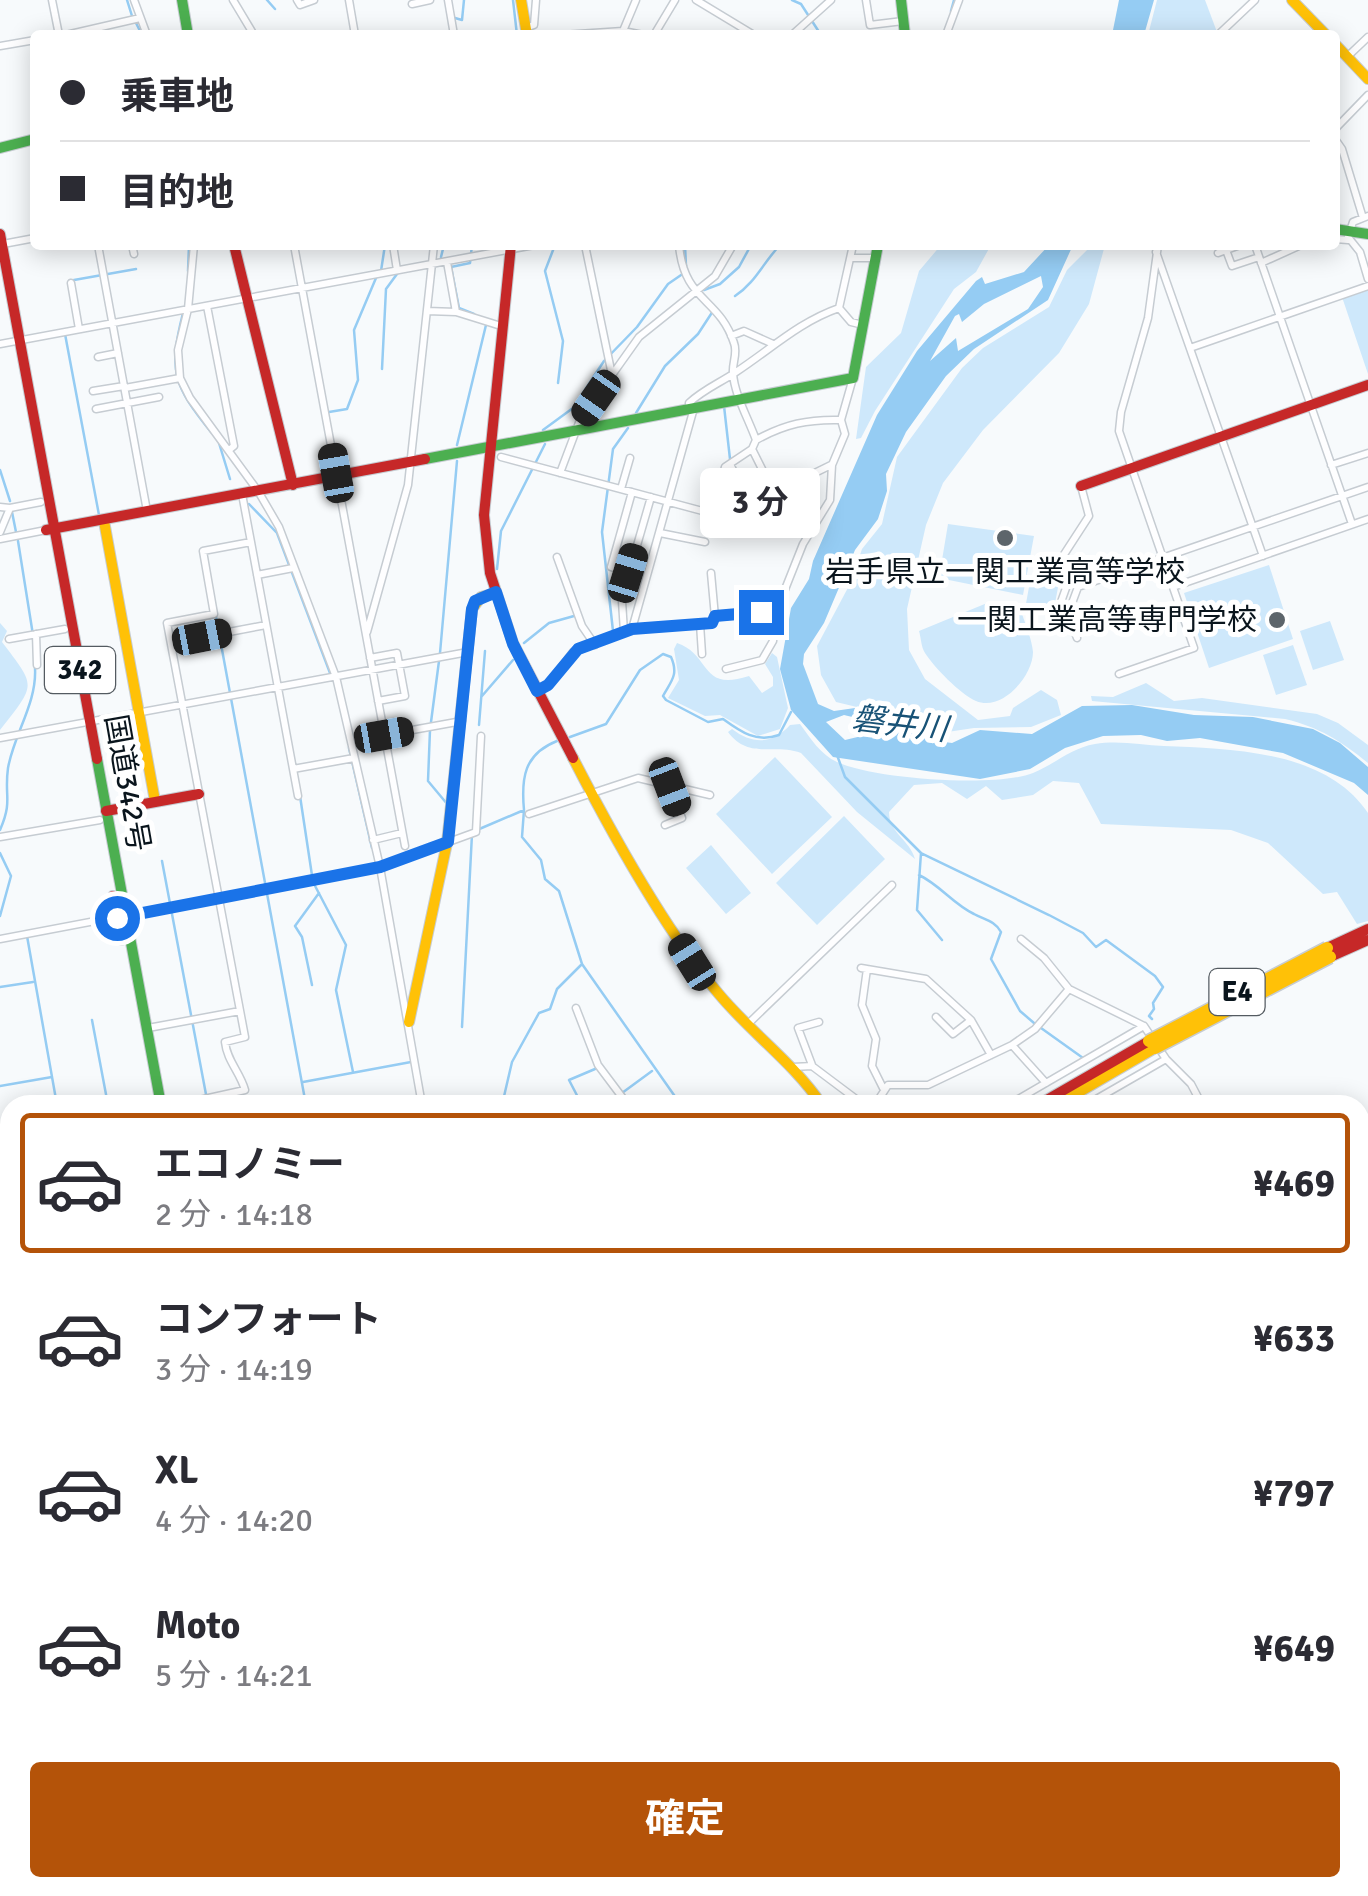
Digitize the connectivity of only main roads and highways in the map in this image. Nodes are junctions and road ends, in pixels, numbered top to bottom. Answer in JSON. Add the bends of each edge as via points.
{"nodes":[{"id":1,"x":182,"y":0,"type":"edge"},
{"id":2,"x":520,"y":0,"type":"edge"},
{"id":3,"x":901,"y":0,"type":"edge"},
{"id":4,"x":1292,"y":0,"type":"edge"},
{"id":5,"x":905,"y":28,"type":"edge"},
{"id":6,"x":187,"y":30,"type":"edge"},
{"id":7,"x":530,"y":30,"type":"edge"},
{"id":8,"x":1321,"y":30,"type":"edge"},
{"id":9,"x":1340,"y":49,"type":"edge"},
{"id":10,"x":1368,"y":79,"type":"edge"},
{"id":11,"x":30,"y":144,"type":"edge"},
{"id":12,"x":0,"y":151,"type":"edge"},
{"id":13,"x":1344,"y":234,"type":"edge"},
{"id":14,"x":1368,"y":236,"type":"edge"},
{"id":15,"x":1,"y":239,"type":"edge"},
{"id":16,"x":235,"y":250,"type":"edge"},
{"id":17,"x":510,"y":250,"type":"edge"},
{"id":18,"x":876,"y":252,"type":"edge"},
{"id":19,"x":0,"y":276,"type":"edge"},
{"id":20,"x":10,"y":342,"type":"edge"},
{"id":21,"x":1368,"y":386,"type":"edge"},
{"id":22,"x":489,"y":448,"type":"junction"},
{"id":23,"x":293,"y":485,"type":"junction"},
{"id":24,"x":1081,"y":486,"type":"road end"},
{"id":25,"x":104,"y":521,"type":"junction"},
{"id":26,"x":50,"y":530,"type":"junction"},
{"id":27,"x":496,"y":592,"type":"junction"},
{"id":28,"x":86,"y":723,"type":"junction"},
{"id":29,"x":199,"y":794,"type":"road end"},
{"id":30,"x":155,"y":801,"type":"junction"},
{"id":31,"x":103,"y":815,"type":"junction"},
{"id":32,"x":121,"y":916,"type":"junction"},
{"id":33,"x":1368,"y":930,"type":"edge"},
{"id":34,"x":1368,"y":940,"type":"edge"},
{"id":35,"x":409,"y":1022,"type":"road end"},
{"id":36,"x":1150,"y":1035,"type":"junction"},
{"id":37,"x":150,"y":1095,"type":"edge"},
{"id":38,"x":159,"y":1095,"type":"edge"},
{"id":39,"x":814,"y":1095,"type":"edge"},
{"id":40,"x":1054,"y":1095,"type":"edge"},
{"id":41,"x":1070,"y":1095,"type":"edge"}],
"edges":[{"from":1,"to":6,"type":"main road"},
{"from":2,"to":7,"type":"main road"},
{"from":3,"to":5,"type":"main road"},
{"from":4,"to":8,"type":"main road"},
{"from":9,"to":10,"type":"main road"},
{"from":11,"to":12,"type":"main road"},
{"from":13,"to":14,"type":"main road"},
{"from":15,"to":20,"type":"main road","name":"国道342号","number":"342"},
{"from":16,"to":23,"type":"main road"},
{"from":17,"to":22,"type":"main road"},
{"from":18,"to":22,"type":"main road","via":[[853,378]]},
{"from":19,"to":20,"type":"main road","name":"国道342号","number":"342"},
{"from":20,"to":26,"type":"main road","name":"国道342号","number":"342"},
{"from":20,"to":26,"type":"main road","name":"国道342号","number":"342"},
{"from":21,"to":24,"type":"main road"},
{"from":22,"to":23,"type":"main road"},
{"from":22,"to":27,"type":"main road","via":[[484,515]]},
{"from":23,"to":25,"type":"main road"},
{"from":25,"to":26,"type":"main road"},
{"from":25,"to":30,"type":"main road"},
{"from":26,"to":28,"type":"main road","name":"国道342号","number":"342"},
{"from":26,"to":28,"type":"main road","name":"国道342号","number":"342"},
{"from":27,"to":35,"type":"main road","via":[[475,601],[448,842]]},
{"from":27,"to":39,"type":"main road","via":[[537,691],[692,962]]},
{"from":28,"to":31,"type":"main road","name":"国道342号","number":"342"},
{"from":29,"to":30,"type":"main road"},
{"from":30,"to":31,"type":"main road"},
{"from":31,"to":32,"type":"main road","name":"国道342号","number":"342"},
{"from":32,"to":37,"type":"main road","name":"国道342号","number":"342"},
{"from":32,"to":38,"type":"main road","name":"国道342号","number":"342"},
{"from":33,"to":36,"type":"main road","number":"E4","bridge":true},
{"from":34,"to":36,"type":"main road","number":"E4","bridge":true},
{"from":36,"to":40,"type":"main road","number":"E4"},
{"from":36,"to":41,"type":"main road","number":"E4"}]}
